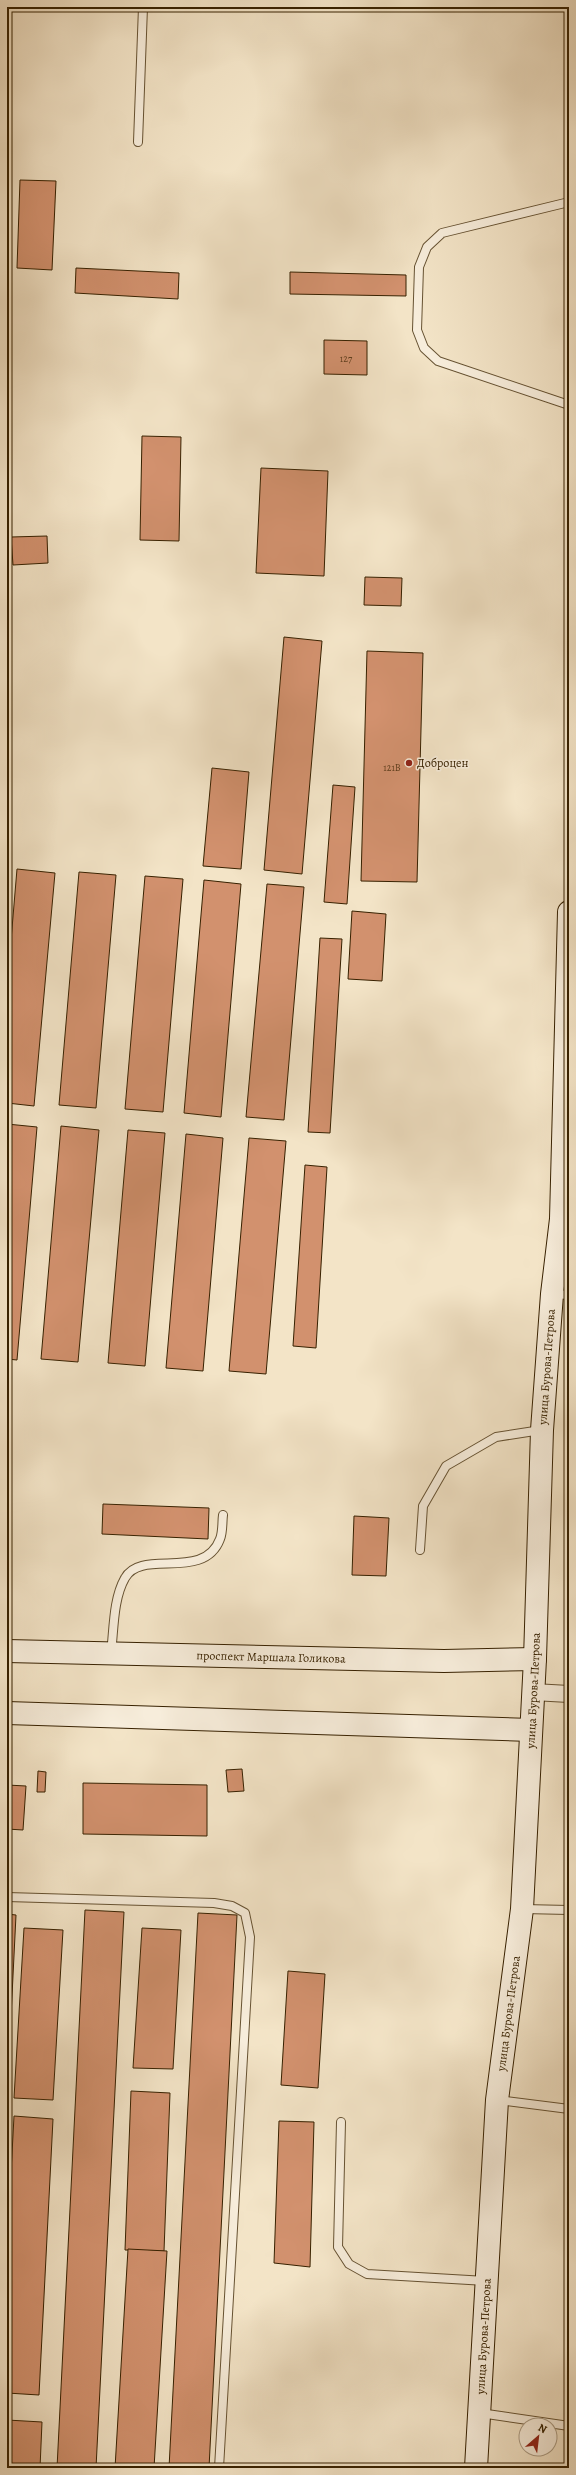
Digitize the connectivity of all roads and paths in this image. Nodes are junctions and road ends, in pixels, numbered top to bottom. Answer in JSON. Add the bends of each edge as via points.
{"nodes":[{"id":1,"x":143,"y":7,"type":"edge"},
{"id":2,"x":138,"y":142,"type":"dead end"},
{"id":3,"x":569,"y":202,"type":"edge"},
{"id":4,"x":569,"y":405,"type":"edge"},
{"id":5,"x":569,"y":912,"type":"edge"},
{"id":6,"x":561,"y":1295,"type":"edge"},
{"id":7,"x":542,"y":1430,"type":"junction"},
{"id":8,"x":223,"y":1515,"type":"dead end"},
{"id":9,"x":420,"y":1550,"type":"dead end"},
{"id":10,"x":7,"y":1651,"type":"edge"},
{"id":11,"x":111,"y":1653,"type":"junction"},
{"id":12,"x":535,"y":1659,"type":"junction"},
{"id":13,"x":533,"y":1692,"type":"junction"},
{"id":14,"x":569,"y":1694,"type":"edge"},
{"id":15,"x":7,"y":1712,"type":"edge"},
{"id":16,"x":531,"y":1730,"type":"junction"},
{"id":17,"x":7,"y":1897,"type":"edge"},
{"id":18,"x":522,"y":1909,"type":"junction"},
{"id":19,"x":569,"y":1910,"type":"edge"},
{"id":20,"x":497,"y":2100,"type":"junction"},
{"id":21,"x":569,"y":2109,"type":"edge"},
{"id":22,"x":341,"y":2122,"type":"dead end"},
{"id":23,"x":486,"y":2281,"type":"junction"},
{"id":24,"x":479,"y":2413,"type":"junction"},
{"id":25,"x":568,"y":2425,"type":"edge"},
{"id":26,"x":220,"y":2468,"type":"edge"},
{"id":27,"x":476,"y":2468,"type":"edge"}],
"edges":[{"from":1,"to":2,"type":"lane"},
{"from":3,"to":4,"type":"lane","via":[[442,233],[427,247],[419,267],[417,330],[424,348],[438,361]]},
{"from":5,"to":6,"type":"main road","name":"улица Бурова-Петрова"},
{"from":6,"to":7,"type":"main road","name":"улица Бурова-Петрова"},
{"from":7,"to":9,"type":"lane","via":[[496,1437],[446,1466],[423,1506]]},
{"from":7,"to":12,"type":"main road","name":"улица Бурова-Петрова"},
{"from":8,"to":11,"type":"lane","via":[[220,1539],[207,1556],[188,1563],[138,1566],[125,1577],[117,1604]]},
{"from":10,"to":11,"type":"main road","name":"проспект Маршала Голикова"},
{"from":11,"to":12,"type":"main road","name":"проспект Маршала Голикова","via":[[444,1661]]},
{"from":12,"to":13,"type":"main road","name":"улица Бурова-Петрова"},
{"from":13,"to":14,"type":"street"},
{"from":13,"to":16,"type":"main road","name":"улица Бурова-Петрова"},
{"from":15,"to":16,"type":"main road"},
{"from":16,"to":18,"type":"main road","name":"улица Бурова-Петрова"},
{"from":17,"to":26,"type":"lane","via":[[214,1903],[232,1906],[245,1913],[250,1937]]},
{"from":18,"to":19,"type":"lane"},
{"from":18,"to":20,"type":"main road","name":"улица Бурова-Петрова"},
{"from":20,"to":21,"type":"lane"},
{"from":20,"to":23,"type":"main road","name":"улица Бурова-Петрова"},
{"from":22,"to":23,"type":"lane","via":[[338,2247],[349,2264],[367,2274]]},
{"from":23,"to":24,"type":"main road","name":"улица Бурова-Петрова"},
{"from":24,"to":25,"type":"lane"},
{"from":24,"to":27,"type":"main road","name":"улица Бурова-Петрова"}]}
